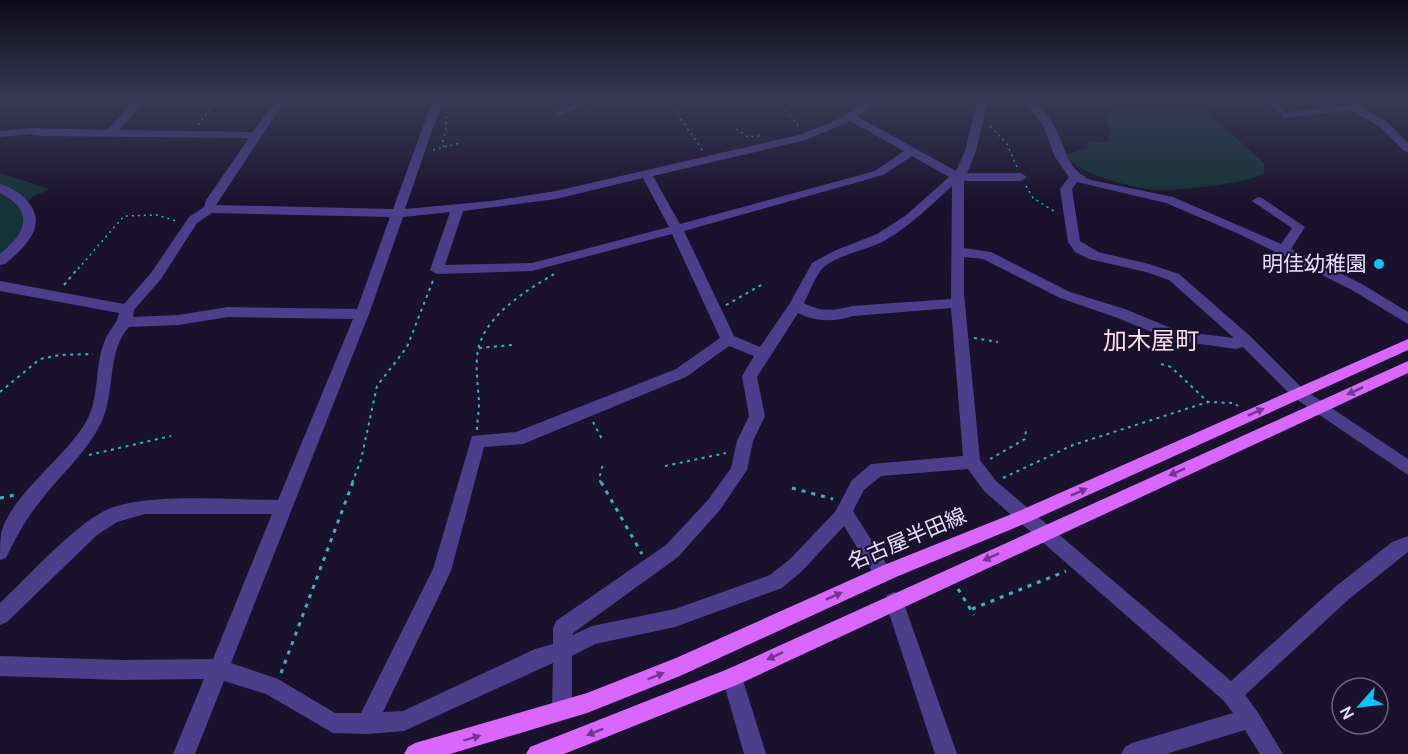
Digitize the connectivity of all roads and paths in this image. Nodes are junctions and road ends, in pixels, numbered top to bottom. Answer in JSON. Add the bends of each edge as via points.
{"nodes":[{"id":1,"x":137,"y":134,"type":"edge"},
{"id":2,"x":426,"y":134,"type":"edge"},
{"id":3,"x":445,"y":134,"type":"edge"},
{"id":4,"x":690,"y":134,"type":"edge"},
{"id":5,"x":744,"y":134,"type":"edge"},
{"id":6,"x":883,"y":134,"type":"edge"},
{"id":7,"x":975,"y":134,"type":"edge"},
{"id":8,"x":1052,"y":134,"type":"edge"},
{"id":9,"x":1393,"y":134,"type":"edge"},
{"id":10,"x":256,"y":135,"type":"joint"},
{"id":11,"x":813,"y":135,"type":"edge"},
{"id":12,"x":460,"y":143,"type":"dead end"},
{"id":13,"x":771,"y":146,"type":"junction"},
{"id":14,"x":444,"y":147,"type":"junction"},
{"id":15,"x":1408,"y":149,"type":"edge"},
{"id":16,"x":913,"y":150,"type":"junction"},
{"id":17,"x":420,"y":152,"type":"junction"},
{"id":18,"x":711,"y":159,"type":"junction"},
{"id":19,"x":646,"y":174,"type":"junction"},
{"id":20,"x":958,"y":177,"type":"junction"},
{"id":21,"x":1021,"y":177,"type":"dead end"},
{"id":22,"x":1075,"y":177,"type":"junction"},
{"id":23,"x":0,"y":188,"type":"edge"},
{"id":24,"x":1258,"y":201,"type":"dead end"},
{"id":25,"x":458,"y":208,"type":"junction"},
{"id":26,"x":208,"y":209,"type":"junction"},
{"id":27,"x":399,"y":213,"type":"junction"},
{"id":28,"x":176,"y":221,"type":"dead end"},
{"id":29,"x":676,"y":228,"type":"junction"},
{"id":30,"x":1283,"y":251,"type":"junction"},
{"id":31,"x":957,"y":252,"type":"junction"},
{"id":32,"x":0,"y":261,"type":"edge"},
{"id":33,"x":436,"y":270,"type":"junction"},
{"id":34,"x":560,"y":271,"type":"dead end"},
{"id":35,"x":763,"y":284,"type":"dead end"},
{"id":36,"x":0,"y":286,"type":"edge"},
{"id":37,"x":54,"y":296,"type":"junction"},
{"id":38,"x":958,"y":303,"type":"junction"},
{"id":39,"x":796,"y":305,"type":"junction"},
{"id":40,"x":715,"y":310,"type":"junction"},
{"id":41,"x":362,"y":314,"type":"junction"},
{"id":42,"x":126,"y":315,"type":"junction"},
{"id":43,"x":1408,"y":319,"type":"edge"},
{"id":44,"x":960,"y":337,"type":"junction"},
{"id":45,"x":728,"y":340,"type":"junction"},
{"id":46,"x":1245,"y":340,"type":"junction"},
{"id":47,"x":998,"y":342,"type":"dead end"},
{"id":48,"x":512,"y":345,"type":"dead end"},
{"id":49,"x":1408,"y":345,"type":"edge"},
{"id":50,"x":478,"y":348,"type":"junction"},
{"id":51,"x":109,"y":352,"type":"junction"},
{"id":52,"x":763,"y":354,"type":"junction"},
{"id":53,"x":1161,"y":364,"type":"dead end"},
{"id":54,"x":1408,"y":367,"type":"edge"},
{"id":55,"x":0,"y":392,"type":"edge"},
{"id":56,"x":1298,"y":393,"type":"junction"},
{"id":57,"x":1208,"y":402,"type":"junction"},
{"id":58,"x":1318,"y":408,"type":"junction"},
{"id":59,"x":586,"y":411,"type":"junction"},
{"id":60,"x":1249,"y":416,"type":"junction"},
{"id":61,"x":1026,"y":429,"type":"dead end"},
{"id":62,"x":171,"y":436,"type":"dead end"},
{"id":63,"x":478,"y":441,"type":"junction"},
{"id":64,"x":603,"y":441,"type":"dead end"},
{"id":65,"x":744,"y":453,"type":"junction"},
{"id":66,"x":69,"y":458,"type":"junction"},
{"id":67,"x":971,"y":459,"type":"junction"},
{"id":68,"x":603,"y":464,"type":"dead end"},
{"id":69,"x":665,"y":466,"type":"dead end"},
{"id":70,"x":1408,"y":468,"type":"edge"},
{"id":71,"x":990,"y":486,"type":"junction"},
{"id":72,"x":792,"y":488,"type":"dead end"},
{"id":73,"x":282,"y":507,"type":"junction"},
{"id":74,"x":846,"y":507,"type":"junction"},
{"id":75,"x":1025,"y":516,"type":"junction"},
{"id":76,"x":1044,"y":533,"type":"junction"},
{"id":77,"x":1408,"y":544,"type":"edge"},
{"id":78,"x":0,"y":552,"type":"edge"},
{"id":79,"x":1079,"y":564,"type":"junction"},
{"id":80,"x":649,"y":567,"type":"junction"},
{"id":81,"x":883,"y":574,"type":"junction"},
{"id":82,"x":949,"y":576,"type":"junction"},
{"id":83,"x":894,"y":601,"type":"junction"},
{"id":84,"x":972,"y":609,"type":"junction"},
{"id":85,"x":974,"y":615,"type":"dead end"},
{"id":86,"x":0,"y":616,"type":"edge"},
{"id":87,"x":563,"y":651,"type":"junction"},
{"id":88,"x":0,"y":666,"type":"edge"},
{"id":89,"x":218,"y":669,"type":"junction"},
{"id":90,"x":732,"y":677,"type":"junction"},
{"id":91,"x":271,"y":686,"type":"junction"},
{"id":92,"x":1231,"y":694,"type":"junction"},
{"id":93,"x":562,"y":710,"type":"junction"},
{"id":94,"x":1250,"y":718,"type":"junction"},
{"id":95,"x":367,"y":724,"type":"junction"},
{"id":96,"x":567,"y":749,"type":"edge"},
{"id":97,"x":184,"y":754,"type":"edge"},
{"id":98,"x":415,"y":754,"type":"edge"},
{"id":99,"x":537,"y":754,"type":"edge"},
{"id":100,"x":755,"y":754,"type":"edge"},
{"id":101,"x":946,"y":754,"type":"edge"},
{"id":102,"x":1132,"y":754,"type":"edge"},
{"id":103,"x":1272,"y":754,"type":"edge"}],
"edges":[{"from":1,"to":10,"type":"street"},
{"from":2,"to":17,"type":"street"},
{"from":3,"to":14,"type":"path"},
{"from":4,"to":18,"type":"path"},
{"from":5,"to":13,"type":"path","via":[[759,135]]},
{"from":6,"to":16,"type":"street"},
{"from":7,"to":20,"type":"street"},
{"from":8,"to":22,"type":"street"},
{"from":9,"to":15,"type":"street"},
{"from":10,"to":26,"type":"street"},
{"from":11,"to":13,"type":"street"},
{"from":12,"to":14,"type":"path"},
{"from":13,"to":18,"type":"street"},
{"from":14,"to":17,"type":"path"},
{"from":16,"to":20,"type":"street"},
{"from":16,"to":29,"type":"street","via":[[879,173]]},
{"from":17,"to":27,"type":"street"},
{"from":18,"to":19,"type":"street"},
{"from":19,"to":25,"type":"street","via":[[524,202]]},
{"from":19,"to":29,"type":"street"},
{"from":20,"to":21,"type":"street"},
{"from":20,"to":31,"type":"street"},
{"from":20,"to":39,"type":"street","via":[[909,219],[881,237],[817,266]]},
{"from":22,"to":30,"type":"street","via":[[1169,200]]},
{"from":22,"to":46,"type":"street","via":[[1066,189],[1074,242],[1080,249],[1166,273]]},
{"from":23,"to":32,"type":"street","via":[[25,202],[29,228],[24,239]]},
{"from":24,"to":30,"type":"street","via":[[1299,227]]},
{"from":25,"to":27,"type":"street"},
{"from":25,"to":33,"type":"street"},
{"from":26,"to":27,"type":"street"},
{"from":26,"to":42,"type":"street","via":[[193,220]]},
{"from":27,"to":41,"type":"street"},
{"from":28,"to":37,"type":"path","via":[[157,215],[124,216]]},
{"from":29,"to":33,"type":"street","via":[[532,267]]},
{"from":29,"to":40,"type":"street"},
{"from":30,"to":43,"type":"street","via":[[1357,287]]},
{"from":31,"to":38,"type":"street"},
{"from":31,"to":46,"type":"street","via":[[986,255],[1065,295],[1176,336],[1229,344]]},
{"from":33,"to":91,"type":"path","via":[[407,347],[377,386],[361,460],[288,659]]},
{"from":34,"to":50,"type":"path","via":[[518,299],[493,322]]},
{"from":35,"to":40,"type":"path"},
{"from":36,"to":37,"type":"street"},
{"from":37,"to":42,"type":"street"},
{"from":38,"to":39,"type":"street","via":[[874,309],[838,316],[812,314]]},
{"from":38,"to":44,"type":"street"},
{"from":39,"to":52,"type":"street"},
{"from":40,"to":45,"type":"street"},
{"from":41,"to":42,"type":"street","via":[[228,312],[178,320]]},
{"from":41,"to":73,"type":"street"},
{"from":42,"to":51,"type":"street"},
{"from":44,"to":47,"type":"path"},
{"from":44,"to":67,"type":"street"},
{"from":45,"to":52,"type":"street"},
{"from":45,"to":59,"type":"street","via":[[681,373]]},
{"from":46,"to":56,"type":"street"},
{"from":48,"to":50,"type":"path"},
{"from":49,"to":56,"type":"main road","name":"名古屋半田線"},
{"from":50,"to":63,"type":"path"},
{"from":51,"to":55,"type":"path","via":[[40,359]]},
{"from":51,"to":66,"type":"street","via":[[97,414]]},
{"from":52,"to":65,"type":"street","via":[[749,376],[757,416],[745,441]]},
{"from":53,"to":57,"type":"path","via":[[1171,367]]},
{"from":54,"to":58,"type":"main road","one_way":true},
{"from":56,"to":58,"type":"street"},
{"from":60,"to":56,"type":"main road","name":"名古屋半田線","one_way":true},
{"from":57,"to":60,"type":"path","via":[[1234,403]]},
{"from":57,"to":71,"type":"path","via":[[1073,445]]},
{"from":58,"to":70,"type":"street"},
{"from":58,"to":76,"type":"main road","one_way":true},
{"from":59,"to":63,"type":"street","via":[[517,438]]},
{"from":59,"to":64,"type":"path"},
{"from":75,"to":60,"type":"main road","name":"名古屋半田線","one_way":true},
{"from":61,"to":67,"type":"path","via":[[1025,439],[991,459]]},
{"from":62,"to":66,"type":"path"},
{"from":63,"to":95,"type":"street","via":[[442,571]]},
{"from":65,"to":69,"type":"path"},
{"from":65,"to":80,"type":"street","via":[[739,470],[714,505],[672,551]]},
{"from":66,"to":78,"type":"street","via":[[17,518]]},
{"from":67,"to":71,"type":"street"},
{"from":67,"to":74,"type":"street","via":[[877,469],[858,485]]},
{"from":68,"to":80,"type":"path","via":[[599,479]]},
{"from":71,"to":75,"type":"street"},
{"from":72,"to":74,"type":"path"},
{"from":73,"to":86,"type":"street","via":[[145,507],[112,516],[91,529]]},
{"from":73,"to":89,"type":"street"},
{"from":74,"to":81,"type":"street"},
{"from":74,"to":87,"type":"street","via":[[796,565],[776,582],[675,618],[592,634]]},
{"from":75,"to":76,"type":"street"},
{"from":75,"to":81,"type":"main road","name":"名古屋半田線"},
{"from":76,"to":79,"type":"street"},
{"from":76,"to":82,"type":"main road","one_way":true},
{"from":77,"to":92,"type":"street","via":[[1342,592]]},
{"from":79,"to":84,"type":"path"},
{"from":79,"to":92,"type":"street"},
{"from":80,"to":87,"type":"street","via":[[563,628]]},
{"from":93,"to":81,"type":"main road","name":"名古屋半田線","one_way":true,"via":[[680,666]]},
{"from":82,"to":83,"type":"main road"},
{"from":82,"to":84,"type":"path"},
{"from":83,"to":90,"type":"main road","one_way":true},
{"from":83,"to":101,"type":"street"},
{"from":84,"to":85,"type":"path"},
{"from":87,"to":93,"type":"street"},
{"from":87,"to":95,"type":"street","via":[[542,656],[404,721]]},
{"from":88,"to":89,"type":"street"},
{"from":89,"to":91,"type":"street"},
{"from":89,"to":97,"type":"street"},
{"from":90,"to":96,"type":"main road","one_way":true},
{"from":90,"to":100,"type":"street"},
{"from":91,"to":95,"type":"street","via":[[333,723]]},
{"from":92,"to":94,"type":"street"},
{"from":98,"to":93,"type":"main road","name":"名古屋半田線","one_way":true},
{"from":94,"to":102,"type":"street"},
{"from":94,"to":103,"type":"street"},
{"from":96,"to":99,"type":"main road"}]}
